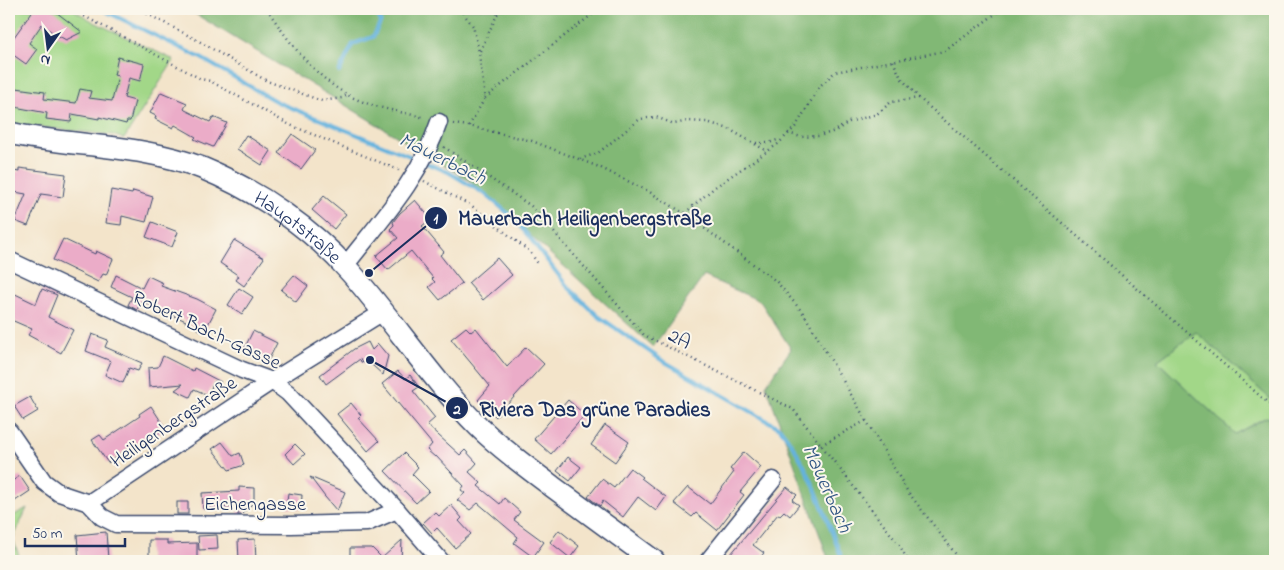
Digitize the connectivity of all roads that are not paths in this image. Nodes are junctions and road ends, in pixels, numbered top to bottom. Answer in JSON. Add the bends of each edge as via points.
{"nodes":[{"id":1,"x":439,"y":122,"type":"road end"},
{"id":2,"x":9,"y":133,"type":"edge"},
{"id":3,"x":9,"y":260,"type":"edge"},
{"id":4,"x":345,"y":266,"type":"junction"},
{"id":5,"x":383,"y":312,"type":"junction"},
{"id":6,"x":272,"y":381,"type":"junction"},
{"id":7,"x":9,"y":431,"type":"edge"},
{"id":8,"x":773,"y":480,"type":"dead end"},
{"id":9,"x":89,"y":503,"type":"junction"},
{"id":10,"x":396,"y":510,"type":"junction"},
{"id":11,"x":441,"y":561,"type":"edge"},
{"id":12,"x":654,"y":561,"type":"edge"},
{"id":13,"x":708,"y":561,"type":"edge"}],
"edges":[{"from":1,"to":4,"type":"street","via":[[414,176]]},
{"from":2,"to":4,"type":"main road","name":"Hauptstraße","via":[[155,155],[202,168],[242,187],[277,209]]},
{"from":3,"to":6,"type":"street","name":"Robert Bach-Gasse","via":[[242,370]]},
{"from":4,"to":5,"type":"main road","name":"Hauptstraße"},
{"from":5,"to":6,"type":"street","name":"Heiligenbergstraße"},
{"from":5,"to":12,"type":"main road","name":"Hauptstraße","via":[[480,428],[536,474]]},
{"from":6,"to":9,"type":"street","name":"Heiligenbergstraße"},
{"from":6,"to":10,"type":"street","name":"Robert Bach-Gasse","via":[[288,393]]},
{"from":7,"to":9,"type":"street","via":[[44,482],[59,493]]},
{"from":8,"to":13,"type":"street"},
{"from":9,"to":10,"type":"street","name":"Eichengasse","via":[[102,517],[116,524],[366,523]]},
{"from":10,"to":11,"type":"street","name":"Robert Bach-Gasse"}]}
